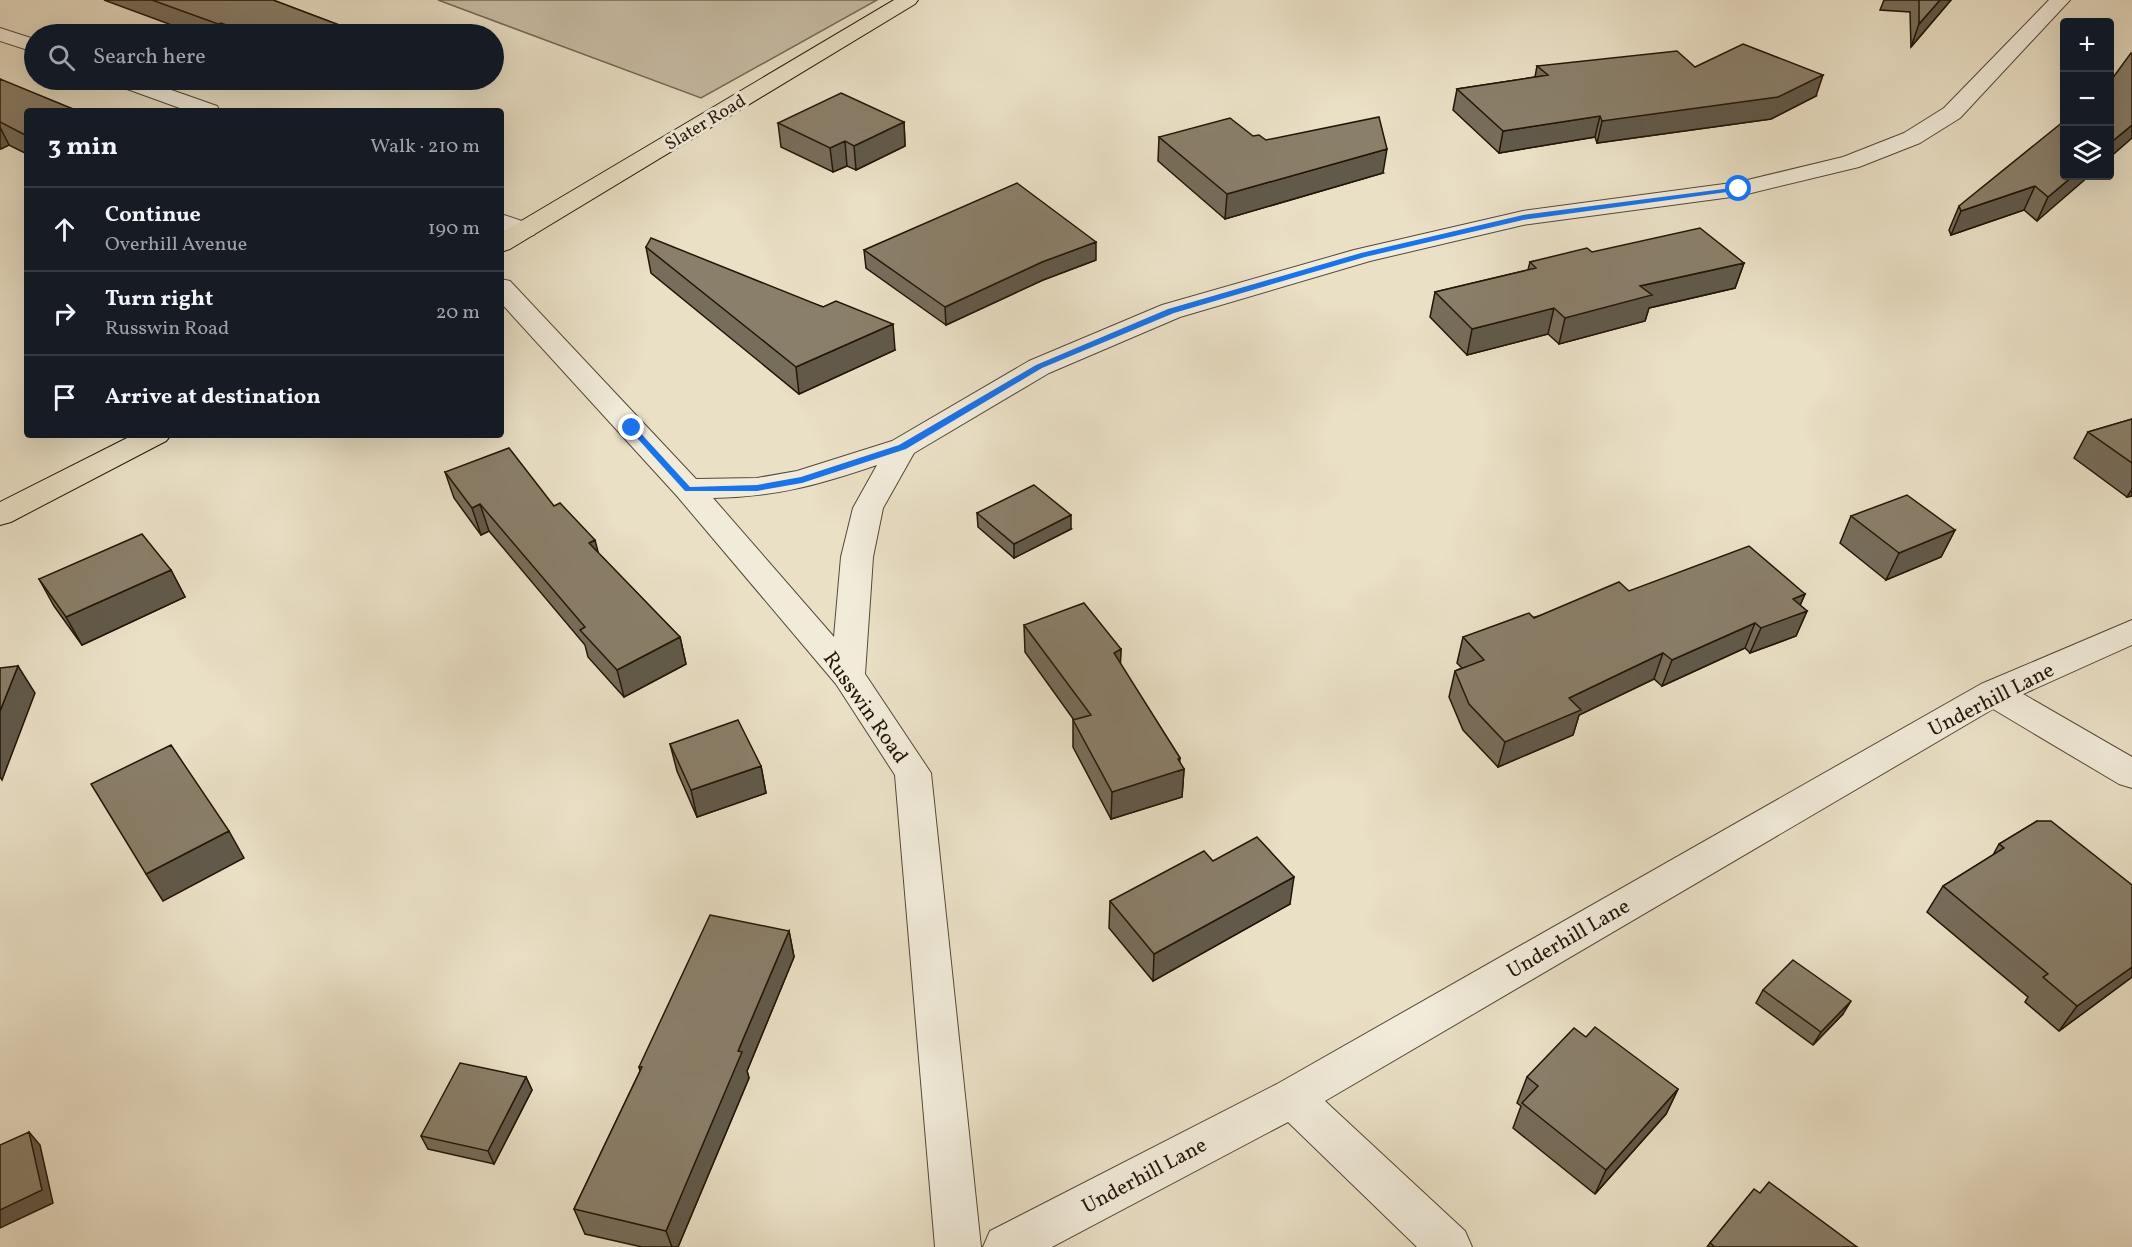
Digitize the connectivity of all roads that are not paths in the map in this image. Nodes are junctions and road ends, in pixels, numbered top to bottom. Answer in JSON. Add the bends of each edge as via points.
{"nodes":[{"id":1,"x":909,"y":0,"type":"edge"},
{"id":2,"x":2060,"y":0,"type":"edge"},
{"id":3,"x":0,"y":34,"type":"edge"},
{"id":4,"x":24,"y":42,"type":"edge"},
{"id":5,"x":151,"y":90,"type":"edge"},
{"id":6,"x":201,"y":108,"type":"edge"},
{"id":7,"x":504,"y":222,"type":"edge"},
{"id":8,"x":525,"y":230,"type":"junction"},
{"id":9,"x":504,"y":242,"type":"edge"},
{"id":10,"x":504,"y":290,"type":"edge"},
{"id":11,"x":150,"y":438,"type":"edge"},
{"id":12,"x":903,"y":447,"type":"junction"},
{"id":13,"x":688,"y":489,"type":"junction"},
{"id":14,"x":0,"y":515,"type":"edge"},
{"id":15,"x":2132,"y":632,"type":"edge"},
{"id":16,"x":848,"y":675,"type":"junction"},
{"id":17,"x":1993,"y":693,"type":"junction"},
{"id":18,"x":2132,"y":774,"type":"edge"},
{"id":19,"x":1292,"y":1098,"type":"junction"},
{"id":20,"x":958,"y":1247,"type":"edge"},
{"id":21,"x":1006,"y":1247,"type":"edge"},
{"id":22,"x":1449,"y":1247,"type":"edge"}],
"edges":[{"from":1,"to":8,"type":"main road","name":"Slater Road"},
{"from":2,"to":12,"type":"street","via":[[1952,113],[1912,138],[1851,162],[1739,189],[1523,218],[1363,255],[1171,311],[1039,367]]},
{"from":3,"to":4,"type":"street"},
{"from":5,"to":6,"type":"street"},
{"from":7,"to":8,"type":"street"},
{"from":8,"to":9,"type":"main road","name":"Slater Road"},
{"from":10,"to":13,"type":"street","name":"Russwin Road"},
{"from":11,"to":14,"type":"main road"},
{"from":12,"to":13,"type":"street","via":[[802,480],[757,488]]},
{"from":12,"to":16,"type":"street","via":[[868,508],[857,557]]},
{"from":13,"to":16,"type":"street","name":"Russwin Road"},
{"from":15,"to":17,"type":"street","name":"Underhill Lane"},
{"from":16,"to":20,"type":"street","name":"Russwin Road","via":[[913,773]]},
{"from":17,"to":18,"type":"street"},
{"from":17,"to":19,"type":"street","name":"Underhill Lane"},
{"from":19,"to":21,"type":"street","name":"Underhill Lane"},
{"from":19,"to":22,"type":"street"}]}
